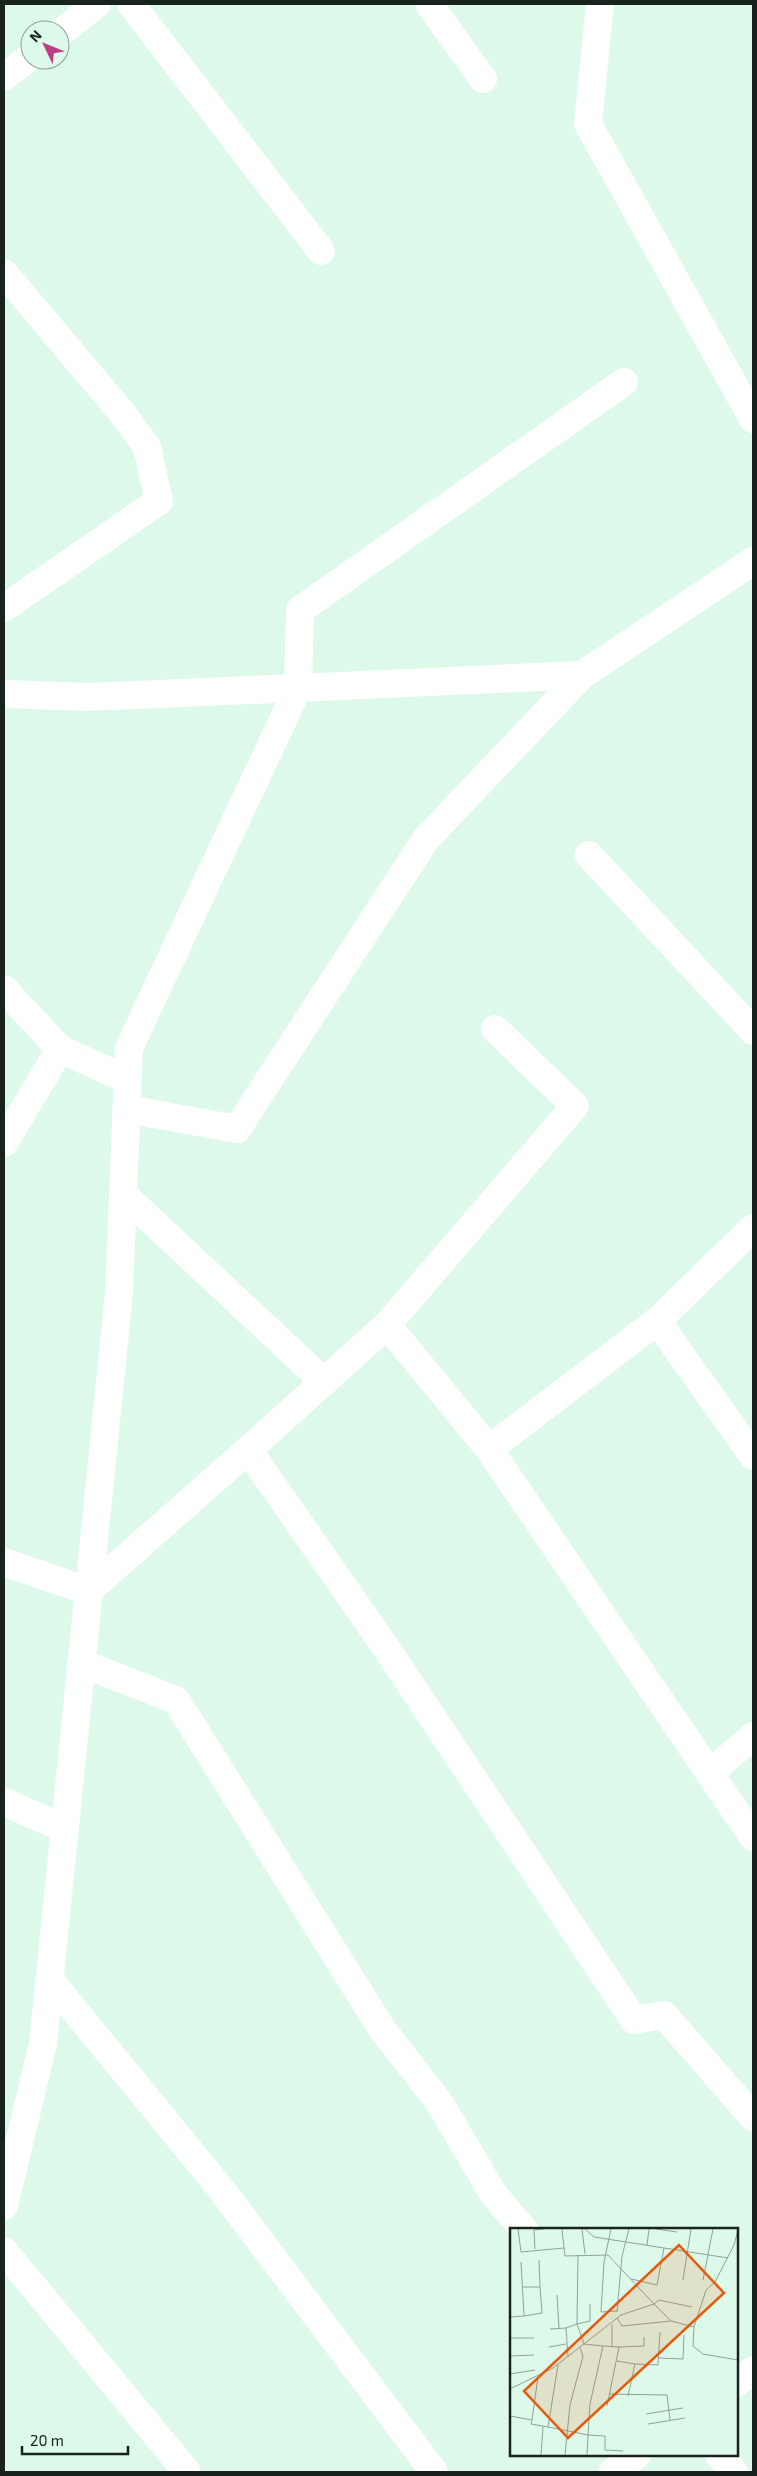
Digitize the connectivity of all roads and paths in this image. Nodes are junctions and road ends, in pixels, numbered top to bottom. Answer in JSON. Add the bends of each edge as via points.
{"nodes":[{"id":1,"x":97,"y":4,"type":"edge"},
{"id":2,"x":131,"y":4,"type":"edge"},
{"id":3,"x":430,"y":4,"type":"edge"},
{"id":4,"x":600,"y":4,"type":"edge"},
{"id":5,"x":70,"y":25,"type":"edge"},
{"id":6,"x":20,"y":65,"type":"edge"},
{"id":7,"x":4,"y":78,"type":"edge"},
{"id":8,"x":483,"y":79,"type":"dead end"},
{"id":9,"x":321,"y":251,"type":"dead end"},
{"id":10,"x":4,"y":273,"type":"edge"},
{"id":11,"x":624,"y":382,"type":"dead end"},
{"id":12,"x":753,"y":419,"type":"edge"},
{"id":13,"x":753,"y":561,"type":"edge"},
{"id":14,"x":4,"y":608,"type":"edge"},
{"id":15,"x":582,"y":675,"type":"junction"},
{"id":16,"x":298,"y":688,"type":"junction"},
{"id":17,"x":4,"y":694,"type":"edge"},
{"id":18,"x":589,"y":855,"type":"dead end"},
{"id":19,"x":4,"y":989,"type":"edge"},
{"id":20,"x":495,"y":1029,"type":"dead end"},
{"id":21,"x":753,"y":1031,"type":"edge"},
{"id":22,"x":60,"y":1049,"type":"junction"},
{"id":23,"x":128,"y":1080,"type":"junction"},
{"id":24,"x":126,"y":1109,"type":"junction"},
{"id":25,"x":4,"y":1143,"type":"edge"},
{"id":26,"x":123,"y":1194,"type":"junction"},
{"id":27,"x":753,"y":1228,"type":"edge"},
{"id":28,"x":657,"y":1321,"type":"junction"},
{"id":29,"x":387,"y":1325,"type":"junction"},
{"id":30,"x":324,"y":1382,"type":"junction"},
{"id":31,"x":489,"y":1449,"type":"junction"},
{"id":32,"x":248,"y":1450,"type":"junction"},
{"id":33,"x":753,"y":1456,"type":"edge"},
{"id":34,"x":4,"y":1562,"type":"edge"},
{"id":35,"x":88,"y":1591,"type":"junction"},
{"id":36,"x":81,"y":1663,"type":"junction"},
{"id":37,"x":753,"y":1736,"type":"edge"},
{"id":38,"x":710,"y":1773,"type":"junction"},
{"id":39,"x":4,"y":1802,"type":"edge"},
{"id":40,"x":65,"y":1829,"type":"junction"},
{"id":41,"x":753,"y":1837,"type":"edge"},
{"id":42,"x":49,"y":1979,"type":"junction"},
{"id":43,"x":753,"y":2117,"type":"edge"},
{"id":44,"x":4,"y":2206,"type":"edge"},
{"id":45,"x":522,"y":2228,"type":"edge"},
{"id":46,"x":4,"y":2252,"type":"edge"},
{"id":47,"x":753,"y":2370,"type":"edge"},
{"id":48,"x":737,"y":2382,"type":"edge"},
{"id":49,"x":636,"y":2456,"type":"edge"},
{"id":50,"x":720,"y":2456,"type":"edge"},
{"id":51,"x":187,"y":2472,"type":"edge"},
{"id":52,"x":434,"y":2472,"type":"edge"},
{"id":53,"x":613,"y":2472,"type":"edge"},
{"id":54,"x":734,"y":2472,"type":"edge"}],
"edges":[{"from":1,"to":5,"type":"street"},
{"from":2,"to":9,"type":"street"},
{"from":3,"to":8,"type":"street"},
{"from":4,"to":12,"type":"street","via":[[588,124]]},
{"from":6,"to":7,"type":"street"},
{"from":10,"to":14,"type":"street","via":[[147,447],[159,501]]},
{"from":11,"to":16,"type":"street","via":[[300,610]]},
{"from":13,"to":15,"type":"street"},
{"from":15,"to":16,"type":"street"},
{"from":15,"to":24,"type":"street","via":[[426,839],[237,1128]]},
{"from":16,"to":17,"type":"street","via":[[87,697]]},
{"from":16,"to":23,"type":"street","via":[[129,1048]]},
{"from":18,"to":21,"type":"street"},
{"from":19,"to":22,"type":"street"},
{"from":20,"to":29,"type":"street","via":[[575,1106]]},
{"from":22,"to":23,"type":"street"},
{"from":22,"to":25,"type":"street"},
{"from":23,"to":24,"type":"street"},
{"from":24,"to":26,"type":"street"},
{"from":26,"to":30,"type":"street"},
{"from":26,"to":35,"type":"street","via":[[119,1293]]},
{"from":27,"to":28,"type":"street"},
{"from":28,"to":31,"type":"street"},
{"from":28,"to":33,"type":"street"},
{"from":29,"to":30,"type":"street"},
{"from":29,"to":31,"type":"street"},
{"from":30,"to":32,"type":"street"},
{"from":31,"to":38,"type":"street"},
{"from":32,"to":35,"type":"street"},
{"from":32,"to":43,"type":"street","via":[[387,1649],[634,2020],[664,2015]]},
{"from":34,"to":35,"type":"street"},
{"from":35,"to":36,"type":"street"},
{"from":36,"to":40,"type":"street"},
{"from":36,"to":45,"type":"street","via":[[176,1700],[382,2029],[439,2102],[494,2195]]},
{"from":37,"to":38,"type":"street"},
{"from":38,"to":41,"type":"street"},
{"from":39,"to":40,"type":"street"},
{"from":40,"to":42,"type":"street"},
{"from":42,"to":44,"type":"street","via":[[43,2044]]},
{"from":42,"to":52,"type":"street","via":[[221,2189]]},
{"from":46,"to":51,"type":"street"},
{"from":47,"to":48,"type":"street"},
{"from":49,"to":53,"type":"street"},
{"from":50,"to":54,"type":"street"}]}
